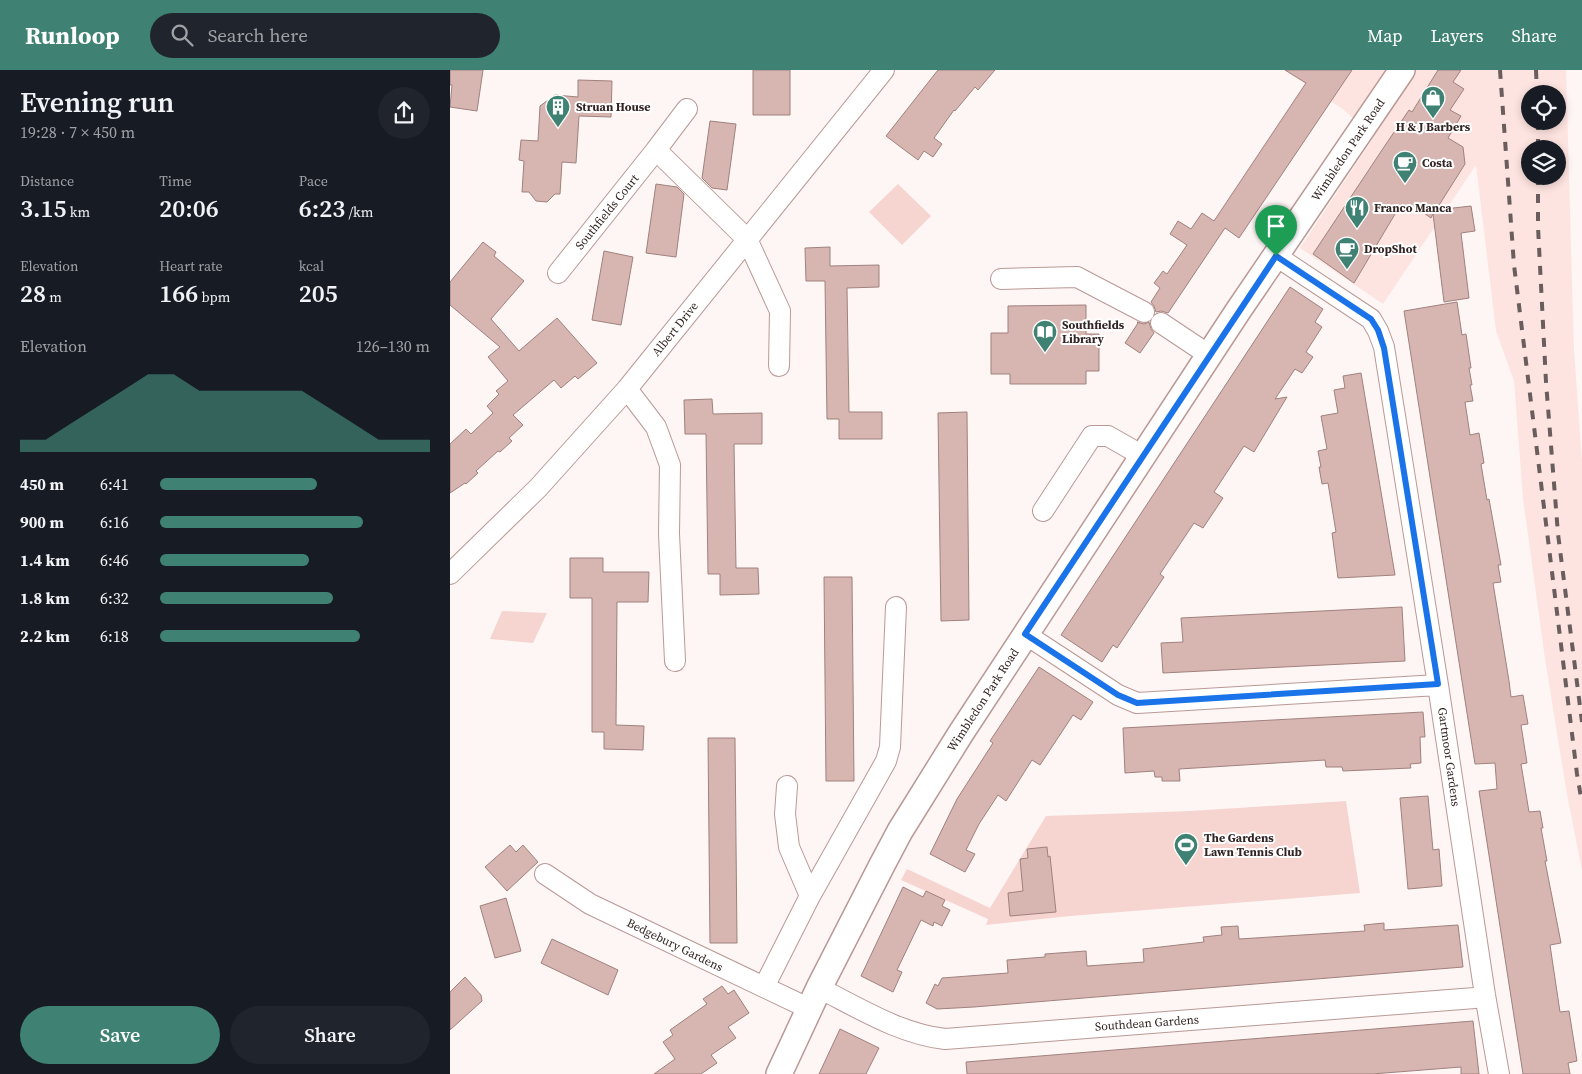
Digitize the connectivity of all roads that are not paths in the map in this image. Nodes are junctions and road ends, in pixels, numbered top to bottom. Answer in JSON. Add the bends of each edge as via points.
{"nodes":[{"id":1,"x":884,"y":70,"type":"edge"},
{"id":2,"x":1402,"y":70,"type":"edge"},
{"id":3,"x":687,"y":109,"type":"dead end"},
{"id":4,"x":656,"y":150,"type":"junction"},
{"id":5,"x":747,"y":239,"type":"junction"},
{"id":6,"x":1276,"y":256,"type":"junction"},
{"id":7,"x":558,"y":273,"type":"dead end"},
{"id":8,"x":1001,"y":279,"type":"dead end"},
{"id":9,"x":1144,"y":312,"type":"dead end"},
{"id":10,"x":1161,"y":324,"type":"dead end"},
{"id":11,"x":1209,"y":355,"type":"junction"},
{"id":12,"x":779,"y":366,"type":"dead end"},
{"id":13,"x":627,"y":389,"type":"junction"},
{"id":14,"x":1142,"y":456,"type":"junction"},
{"id":15,"x":1043,"y":511,"type":"dead end"},
{"id":16,"x":450,"y":574,"type":"edge"},
{"id":17,"x":896,"y":607,"type":"dead end"},
{"id":18,"x":1025,"y":634,"type":"junction"},
{"id":19,"x":675,"y":661,"type":"dead end"},
{"id":20,"x":1438,"y":684,"type":"junction"},
{"id":21,"x":786,"y":786,"type":"dead end"},
{"id":22,"x":545,"y":874,"type":"dead end"},
{"id":23,"x":810,"y":896,"type":"junction"},
{"id":24,"x":764,"y":987,"type":"junction"},
{"id":25,"x":1484,"y":995,"type":"junction"},
{"id":26,"x":815,"y":999,"type":"junction"},
{"id":27,"x":779,"y":1074,"type":"edge"},
{"id":28,"x":1499,"y":1074,"type":"edge"}],
"edges":[{"from":1,"to":5,"type":"street","name":"Albert Drive"},
{"from":2,"to":6,"type":"street","name":"Wimbledon Park Road"},
{"from":3,"to":4,"type":"street","name":"Southfields Court"},
{"from":4,"to":5,"type":"street"},
{"from":4,"to":7,"type":"street","name":"Southfields Court"},
{"from":5,"to":12,"type":"street","via":[[780,311]]},
{"from":5,"to":13,"type":"street","name":"Albert Drive"},
{"from":6,"to":11,"type":"street","name":"Wimbledon Park Road"},
{"from":6,"to":20,"type":"street","name":"Gartmoor Gardens","via":[[1371,319],[1378,330],[1384,348]]},
{"from":8,"to":9,"type":"street","via":[[1077,278]]},
{"from":10,"to":11,"type":"street"},
{"from":11,"to":14,"type":"street","name":"Wimbledon Park Road"},
{"from":13,"to":16,"type":"street","name":"Albert Drive","via":[[538,488]]},
{"from":13,"to":19,"type":"street","via":[[656,427],[670,466],[669,534]]},
{"from":14,"to":15,"type":"street","via":[[1108,436],[1092,436]]},
{"from":14,"to":18,"type":"street","name":"Wimbledon Park Road"},
{"from":17,"to":23,"type":"street","via":[[890,747],[886,761]]},
{"from":18,"to":20,"type":"street","via":[[1118,695],[1137,703]]},
{"from":18,"to":26,"type":"street","name":"Wimbledon Park Road","via":[[900,831]]},
{"from":20,"to":25,"type":"street","name":"Gartmoor Gardens"},
{"from":21,"to":23,"type":"street","via":[[789,848]]},
{"from":22,"to":24,"type":"street","name":"Bedgebury Gardens","via":[[590,904]]},
{"from":23,"to":24,"type":"street"},
{"from":24,"to":26,"type":"street","name":"Bedgebury Gardens"},
{"from":25,"to":26,"type":"street","name":"Southdean Gardens","via":[[944,1039],[928,1037]]},
{"from":25,"to":28,"type":"street","name":"Gartmoor Gardens"},
{"from":26,"to":27,"type":"street","name":"Wimbledon Park Road"}]}
